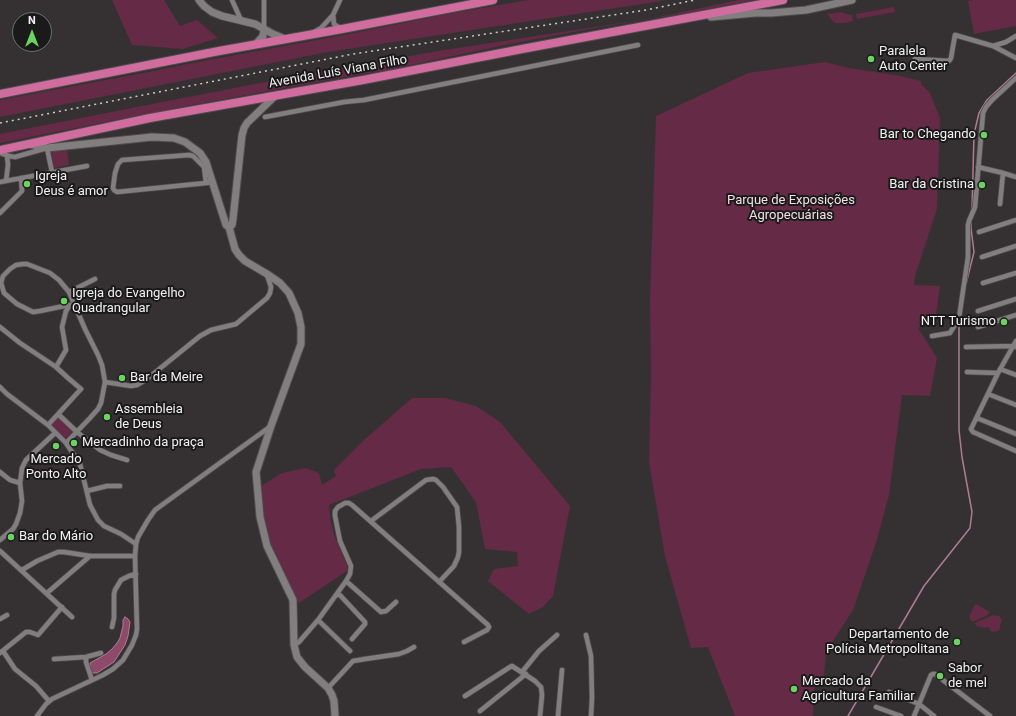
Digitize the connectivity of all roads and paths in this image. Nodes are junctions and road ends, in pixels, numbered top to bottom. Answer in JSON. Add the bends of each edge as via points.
{"nodes":[{"id":1,"x":199,"y":0,"type":"edge"},
{"id":2,"x":232,"y":0,"type":"edge"},
{"id":3,"x":264,"y":0,"type":"edge"},
{"id":4,"x":340,"y":0,"type":"edge"},
{"id":5,"x":492,"y":0,"type":"edge"},
{"id":6,"x":783,"y":0,"type":"edge"},
{"id":7,"x":852,"y":0,"type":"edge"},
{"id":8,"x":333,"y":15,"type":"junction"},
{"id":9,"x":681,"y":19,"type":"junction"},
{"id":10,"x":241,"y":20,"type":"junction"},
{"id":11,"x":264,"y":29,"type":"junction"},
{"id":12,"x":342,"y":29,"type":"junction"},
{"id":13,"x":303,"y":36,"type":"junction"},
{"id":14,"x":1016,"y":36,"type":"edge"},
{"id":15,"x":285,"y":39,"type":"junction"},
{"id":16,"x":256,"y":44,"type":"junction"},
{"id":17,"x":638,"y":45,"type":"dead end"},
{"id":18,"x":993,"y":46,"type":"junction"},
{"id":19,"x":1016,"y":58,"type":"edge"},
{"id":20,"x":915,"y":59,"type":"dead end"},
{"id":21,"x":1016,"y":78,"type":"edge"},
{"id":22,"x":0,"y":94,"type":"edge"},
{"id":23,"x":275,"y":96,"type":"junction"},
{"id":24,"x":258,"y":113,"type":"junction"},
{"id":25,"x":27,"y":144,"type":"junction"},
{"id":26,"x":47,"y":148,"type":"junction"},
{"id":27,"x":0,"y":151,"type":"edge"},
{"id":28,"x":6,"y":156,"type":"junction"},
{"id":29,"x":87,"y":166,"type":"dead end"},
{"id":30,"x":978,"y":167,"type":"junction"},
{"id":31,"x":52,"y":172,"type":"junction"},
{"id":32,"x":1003,"y":173,"type":"junction"},
{"id":33,"x":1016,"y":177,"type":"edge"},
{"id":34,"x":21,"y":178,"type":"junction"},
{"id":35,"x":6,"y":181,"type":"junction"},
{"id":36,"x":0,"y":182,"type":"edge"},
{"id":37,"x":209,"y":183,"type":"junction"},
{"id":38,"x":1000,"y":204,"type":"dead end"},
{"id":39,"x":0,"y":213,"type":"edge"},
{"id":40,"x":1016,"y":220,"type":"edge"},
{"id":41,"x":230,"y":227,"type":"junction"},
{"id":42,"x":979,"y":232,"type":"dead end"},
{"id":43,"x":1016,"y":246,"type":"edge"},
{"id":44,"x":982,"y":257,"type":"dead end"},
{"id":45,"x":1016,"y":273,"type":"edge"},
{"id":46,"x":267,"y":274,"type":"junction"},
{"id":47,"x":95,"y":279,"type":"dead end"},
{"id":48,"x":983,"y":283,"type":"dead end"},
{"id":49,"x":69,"y":292,"type":"junction"},
{"id":50,"x":2,"y":293,"type":"edge"},
{"id":51,"x":1016,"y":299,"type":"edge"},
{"id":52,"x":71,"y":304,"type":"junction"},
{"id":53,"x":978,"y":311,"type":"dead end"},
{"id":54,"x":1016,"y":315,"type":"edge"},
{"id":55,"x":0,"y":327,"type":"edge"},
{"id":56,"x":978,"y":327,"type":"dead end"},
{"id":57,"x":932,"y":336,"type":"dead end"},
{"id":58,"x":1015,"y":344,"type":"edge"},
{"id":59,"x":966,"y":347,"type":"dead end"},
{"id":60,"x":56,"y":366,"type":"junction"},
{"id":61,"x":999,"y":371,"type":"junction"},
{"id":62,"x":967,"y":372,"type":"dead end"},
{"id":63,"x":1016,"y":375,"type":"edge"},
{"id":64,"x":105,"y":382,"type":"junction"},
{"id":65,"x":0,"y":387,"type":"edge"},
{"id":66,"x":988,"y":394,"type":"junction"},
{"id":67,"x":1016,"y":405,"type":"edge"},
{"id":68,"x":58,"y":414,"type":"junction"},
{"id":69,"x":977,"y":418,"type":"junction"},
{"id":70,"x":48,"y":425,"type":"junction"},
{"id":71,"x":271,"y":426,"type":"junction"},
{"id":72,"x":77,"y":432,"type":"junction"},
{"id":73,"x":55,"y":433,"type":"junction"},
{"id":74,"x":1016,"y":434,"type":"edge"},
{"id":75,"x":66,"y":443,"type":"junction"},
{"id":76,"x":1016,"y":451,"type":"edge"},
{"id":77,"x":127,"y":460,"type":"dead end"},
{"id":78,"x":0,"y":472,"type":"edge"},
{"id":79,"x":20,"y":483,"type":"junction"},
{"id":80,"x":120,"y":486,"type":"dead end"},
{"id":81,"x":87,"y":491,"type":"junction"},
{"id":82,"x":371,"y":521,"type":"junction"},
{"id":83,"x":0,"y":540,"type":"edge"},
{"id":84,"x":136,"y":544,"type":"junction"},
{"id":85,"x":0,"y":551,"type":"edge"},
{"id":86,"x":90,"y":556,"type":"junction"},
{"id":87,"x":135,"y":556,"type":"junction"},
{"id":88,"x":22,"y":570,"type":"junction"},
{"id":89,"x":136,"y":574,"type":"junction"},
{"id":90,"x":346,"y":581,"type":"junction"},
{"id":91,"x":440,"y":582,"type":"junction"},
{"id":92,"x":47,"y":593,"type":"junction"},
{"id":93,"x":338,"y":593,"type":"junction"},
{"id":94,"x":396,"y":602,"type":"dead end"},
{"id":95,"x":62,"y":607,"type":"junction"},
{"id":96,"x":7,"y":615,"type":"dead end"},
{"id":97,"x":72,"y":617,"type":"dead end"},
{"id":98,"x":0,"y":619,"type":"edge"},
{"id":99,"x":318,"y":620,"type":"junction"},
{"id":100,"x":112,"y":627,"type":"dead end"},
{"id":101,"x":557,"y":635,"type":"dead end"},
{"id":102,"x":586,"y":635,"type":"dead end"},
{"id":103,"x":352,"y":639,"type":"dead end"},
{"id":104,"x":464,"y":642,"type":"dead end"},
{"id":105,"x":294,"y":645,"type":"junction"},
{"id":106,"x":414,"y":647,"type":"dead end"},
{"id":107,"x":350,"y":651,"type":"dead end"},
{"id":108,"x":1,"y":652,"type":"edge"},
{"id":109,"x":101,"y":653,"type":"dead end"},
{"id":110,"x":86,"y":657,"type":"junction"},
{"id":111,"x":54,"y":659,"type":"dead end"},
{"id":112,"x":562,"y":670,"type":"dead end"},
{"id":113,"x":524,"y":673,"type":"junction"},
{"id":114,"x":92,"y":680,"type":"junction"},
{"id":115,"x":328,"y":688,"type":"junction"},
{"id":116,"x":889,"y":692,"type":"dead end"},
{"id":117,"x":465,"y":696,"type":"dead end"},
{"id":118,"x":49,"y":701,"type":"junction"},
{"id":119,"x":919,"y":704,"type":"junction"},
{"id":120,"x":876,"y":707,"type":"dead end"},
{"id":121,"x":480,"y":711,"type":"dead end"},
{"id":122,"x":37,"y":716,"type":"edge"},
{"id":123,"x":335,"y":716,"type":"edge"},
{"id":124,"x":540,"y":716,"type":"edge"},
{"id":125,"x":558,"y":716,"type":"edge"},
{"id":126,"x":591,"y":716,"type":"edge"},
{"id":127,"x":901,"y":716,"type":"edge"},
{"id":128,"x":914,"y":716,"type":"edge"},
{"id":129,"x":934,"y":716,"type":"edge"},
{"id":130,"x":990,"y":716,"type":"edge"}],
"edges":[{"from":1,"to":10,"type":"main road","via":[[212,12]]},
{"from":2,"to":10,"type":"street"},
{"from":3,"to":11,"type":"street"},
{"from":4,"to":8,"type":"street"},
{"from":5,"to":12,"type":"highway"},
{"from":6,"to":9,"type":"highway","name":"Avenida Luís Viana Filho"},
{"from":7,"to":9,"type":"main road","name":"Avenida Luís Viana Filho","via":[[799,10]]},
{"from":8,"to":12,"type":"street","via":[[334,24]]},
{"from":8,"to":13,"type":"street","via":[[321,28]]},
{"from":9,"to":23,"type":"highway","name":"Avenida Luís Viana Filho"},
{"from":10,"to":11,"type":"main road"},
{"from":11,"to":15,"type":"main road"},
{"from":11,"to":16,"type":"main road","via":[[263,36]]},
{"from":12,"to":13,"type":"highway"},
{"from":13,"to":15,"type":"highway"},
{"from":14,"to":18,"type":"street"},
{"from":15,"to":16,"type":"highway"},
{"from":16,"to":22,"type":"highway"},
{"from":17,"to":24,"type":"street","via":[[372,98],[267,116]]},
{"from":18,"to":19,"type":"street"},
{"from":18,"to":20,"type":"street","via":[[955,35],[949,61]]},
{"from":21,"to":30,"type":"street","via":[[983,113]]},
{"from":23,"to":24,"type":"main road"},
{"from":23,"to":25,"type":"highway","name":"Avenida Luís Viana Filho","via":[[150,118]]},
{"from":24,"to":41,"type":"main road","via":[[247,123],[242,135]]},
{"from":25,"to":26,"type":"main road"},
{"from":25,"to":27,"type":"highway","name":"Avenida Luís Viana Filho"},
{"from":26,"to":28,"type":"street","via":[[15,157]]},
{"from":26,"to":31,"type":"street"},
{"from":26,"to":37,"type":"main road","via":[[152,137],[174,138],[185,142],[200,153],[206,162]]},
{"from":27,"to":28,"type":"street"},
{"from":28,"to":35,"type":"street"},
{"from":29,"to":31,"type":"street"},
{"from":30,"to":32,"type":"street"},
{"from":30,"to":57,"type":"street","via":[[975,207],[968,225],[968,253],[959,318],[950,333]]},
{"from":31,"to":34,"type":"street"},
{"from":32,"to":33,"type":"street"},
{"from":32,"to":38,"type":"street"},
{"from":34,"to":35,"type":"street"},
{"from":34,"to":39,"type":"street","via":[[22,191]]},
{"from":35,"to":36,"type":"street"},
{"from":37,"to":37,"type":"street","via":[[116,192],[113,188],[115,173],[122,160],[189,155],[204,167]]},
{"from":37,"to":41,"type":"main road","via":[[226,225]]},
{"from":40,"to":42,"type":"street"},
{"from":41,"to":46,"type":"main road","via":[[239,255]]},
{"from":43,"to":44,"type":"street"},
{"from":45,"to":48,"type":"street"},
{"from":46,"to":64,"type":"street","via":[[271,288],[267,298],[236,324],[211,330],[200,336],[137,385]]},
{"from":46,"to":71,"type":"main road","via":[[287,290],[301,326],[301,344]]},
{"from":47,"to":49,"type":"street"},
{"from":49,"to":50,"type":"street","via":[[50,273],[23,264],[10,268],[3,276]]},
{"from":49,"to":52,"type":"street"},
{"from":50,"to":52,"type":"street","via":[[33,312]]},
{"from":51,"to":53,"type":"street"},
{"from":52,"to":60,"type":"street","via":[[66,310],[62,327],[66,350]]},
{"from":52,"to":64,"type":"street","via":[[98,355]]},
{"from":54,"to":56,"type":"street"},
{"from":55,"to":60,"type":"street"},
{"from":58,"to":59,"type":"street"},
{"from":58,"to":61,"type":"street"},
{"from":60,"to":68,"type":"street","via":[[81,389]]},
{"from":61,"to":62,"type":"street"},
{"from":61,"to":63,"type":"street"},
{"from":61,"to":66,"type":"street"},
{"from":64,"to":72,"type":"street","via":[[98,409]]},
{"from":65,"to":70,"type":"street"},
{"from":66,"to":67,"type":"street"},
{"from":66,"to":69,"type":"street"},
{"from":68,"to":70,"type":"street"},
{"from":68,"to":72,"type":"street"},
{"from":69,"to":74,"type":"street"},
{"from":69,"to":76,"type":"street","via":[[972,431]]},
{"from":70,"to":73,"type":"street"},
{"from":71,"to":84,"type":"street","via":[[155,510]]},
{"from":71,"to":105,"type":"main road","via":[[256,472],[260,517],[267,546],[293,600]]},
{"from":72,"to":75,"type":"street"},
{"from":72,"to":77,"type":"street","via":[[100,450]]},
{"from":73,"to":75,"type":"street"},
{"from":73,"to":79,"type":"street","via":[[26,460]]},
{"from":75,"to":81,"type":"street","via":[[80,464]]},
{"from":78,"to":79,"type":"street","via":[[10,480]]},
{"from":79,"to":83,"type":"street","via":[[20,513],[13,529]]},
{"from":80,"to":81,"type":"street"},
{"from":81,"to":84,"type":"street","via":[[90,505],[98,520]]},
{"from":82,"to":90,"type":"street","via":[[349,503],[342,504],[336,511],[338,537],[351,566]]},
{"from":82,"to":91,"type":"street"},
{"from":82,"to":91,"type":"street","via":[[426,480],[436,480],[457,507],[459,526],[460,552],[454,566]]},
{"from":84,"to":87,"type":"street"},
{"from":85,"to":88,"type":"street"},
{"from":86,"to":87,"type":"street"},
{"from":86,"to":88,"type":"street","via":[[58,552]]},
{"from":86,"to":92,"type":"street"},
{"from":87,"to":89,"type":"street"},
{"from":88,"to":92,"type":"street"},
{"from":89,"to":100,"type":"street","via":[[121,580],[115,590]]},
{"from":89,"to":114,"type":"street","via":[[136,636],[122,662]]},
{"from":90,"to":93,"type":"street"},
{"from":90,"to":94,"type":"street","via":[[381,612]]},
{"from":91,"to":104,"type":"street","via":[[488,625],[487,630]]},
{"from":92,"to":95,"type":"street"},
{"from":93,"to":99,"type":"street"},
{"from":93,"to":103,"type":"street","via":[[365,622]]},
{"from":95,"to":97,"type":"street"},
{"from":95,"to":108,"type":"street","via":[[38,635],[26,632]]},
{"from":96,"to":98,"type":"street"},
{"from":99,"to":105,"type":"street"},
{"from":99,"to":107,"type":"street"},
{"from":101,"to":113,"type":"street","via":[[539,651]]},
{"from":102,"to":126,"type":"street","via":[[591,656]]},
{"from":105,"to":115,"type":"main road","via":[[297,657]]},
{"from":106,"to":115,"type":"street","via":[[399,654],[353,661]]},
{"from":108,"to":118,"type":"street"},
{"from":109,"to":110,"type":"street"},
{"from":110,"to":111,"type":"street"},
{"from":110,"to":114,"type":"street"},
{"from":112,"to":125,"type":"street"},
{"from":113,"to":117,"type":"street","via":[[510,667]]},
{"from":113,"to":121,"type":"street"},
{"from":113,"to":124,"type":"street","via":[[541,687]]},
{"from":114,"to":118,"type":"street"},
{"from":115,"to":123,"type":"main road","via":[[335,701]]},
{"from":116,"to":119,"type":"street"},
{"from":118,"to":122,"type":"street"},
{"from":119,"to":128,"type":"street"},
{"from":119,"to":129,"type":"street"},
{"from":119,"to":130,"type":"street","via":[[931,675],[936,674]]},
{"from":120,"to":127,"type":"street"}]}
